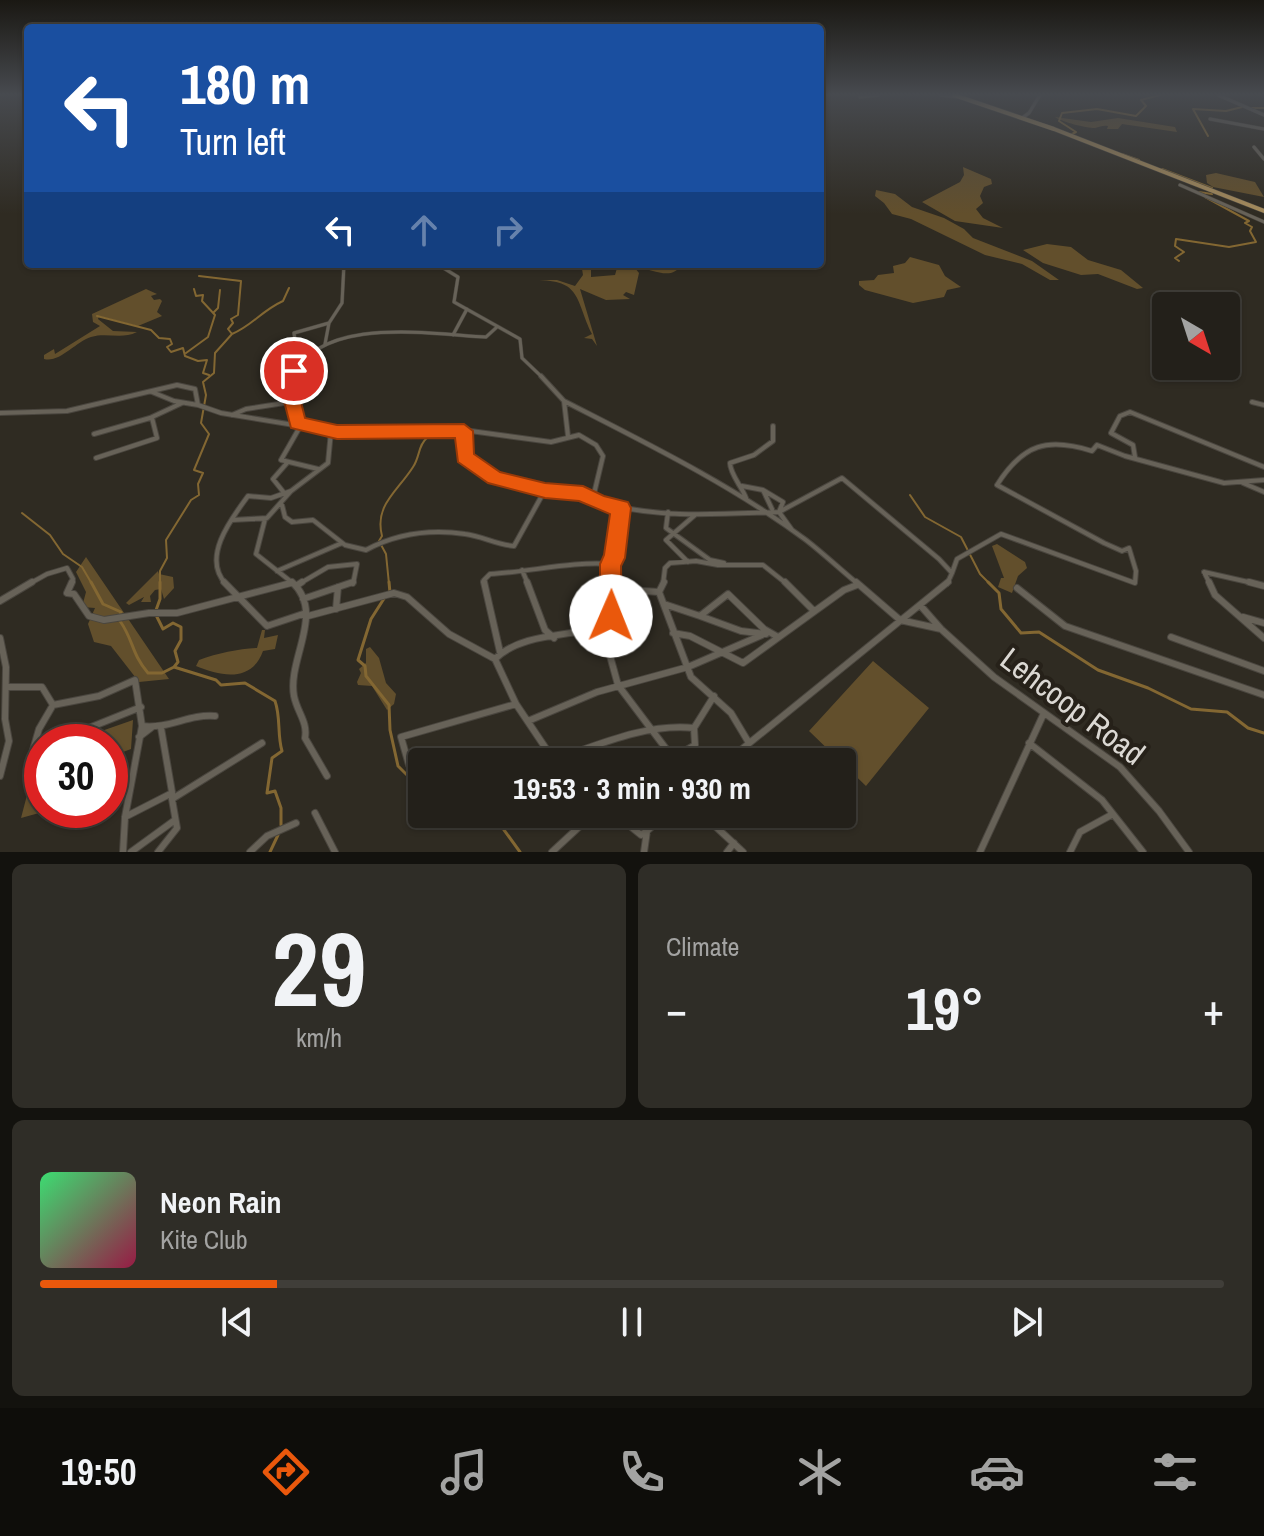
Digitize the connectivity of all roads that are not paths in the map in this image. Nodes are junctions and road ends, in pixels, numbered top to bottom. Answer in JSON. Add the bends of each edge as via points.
{"nodes":[{"id":1,"x":1066,"y":135,"type":"edge"},
{"id":2,"x":1254,"y":147,"type":"dead end"},
{"id":3,"x":1264,"y":159,"type":"edge"},
{"id":4,"x":1180,"y":185,"type":"dead end"},
{"id":5,"x":1264,"y":211,"type":"edge"},
{"id":6,"x":1264,"y":222,"type":"edge"},
{"id":7,"x":344,"y":268,"type":"edge"},
{"id":8,"x":443,"y":268,"type":"edge"},
{"id":9,"x":467,"y":309,"type":"junction"},
{"id":10,"x":329,"y":323,"type":"junction"},
{"id":11,"x":497,"y":327,"type":"junction"},
{"id":12,"x":452,"y":335,"type":"junction"},
{"id":13,"x":325,"y":344,"type":"junction"},
{"id":14,"x":313,"y":349,"type":"junction"},
{"id":15,"x":297,"y":352,"type":"junction"},
{"id":16,"x":298,"y":363,"type":"junction"},
{"id":17,"x":152,"y":392,"type":"junction"},
{"id":18,"x":564,"y":401,"type":"junction"},
{"id":19,"x":291,"y":402,"type":"junction"},
{"id":20,"x":1252,"y":402,"type":"dead end"},
{"id":21,"x":182,"y":403,"type":"junction"},
{"id":22,"x":198,"y":405,"type":"junction"},
{"id":23,"x":1264,"y":405,"type":"edge"},
{"id":24,"x":0,"y":413,"type":"edge"},
{"id":25,"x":232,"y":415,"type":"junction"},
{"id":26,"x":152,"y":418,"type":"junction"},
{"id":27,"x":300,"y":424,"type":"junction"},
{"id":28,"x":773,"y":426,"type":"dead end"},
{"id":29,"x":331,"y":431,"type":"junction"},
{"id":30,"x":464,"y":431,"type":"junction"},
{"id":31,"x":94,"y":434,"type":"dead end"},
{"id":32,"x":568,"y":436,"type":"junction"},
{"id":33,"x":96,"y":458,"type":"dead end"},
{"id":34,"x":1135,"y":458,"type":"junction"},
{"id":35,"x":287,"y":463,"type":"junction"},
{"id":36,"x":1263,"y":469,"type":"edge"},
{"id":37,"x":321,"y":470,"type":"junction"},
{"id":38,"x":1264,"y":480,"type":"edge"},
{"id":39,"x":1241,"y":482,"type":"junction"},
{"id":40,"x":742,"y":486,"type":"junction"},
{"id":41,"x":545,"y":490,"type":"junction"},
{"id":42,"x":763,"y":490,"type":"junction"},
{"id":43,"x":288,"y":492,"type":"junction"},
{"id":44,"x":1264,"y":492,"type":"edge"},
{"id":45,"x":593,"y":498,"type":"junction"},
{"id":46,"x":747,"y":501,"type":"junction"},
{"id":47,"x":282,"y":505,"type":"junction"},
{"id":48,"x":754,"y":506,"type":"junction"},
{"id":49,"x":621,"y":508,"type":"junction"},
{"id":50,"x":668,"y":512,"type":"junction"},
{"id":51,"x":764,"y":512,"type":"junction"},
{"id":52,"x":776,"y":512,"type":"junction"},
{"id":53,"x":746,"y":513,"type":"junction"},
{"id":54,"x":701,"y":514,"type":"junction"},
{"id":55,"x":265,"y":519,"type":"junction"},
{"id":56,"x":232,"y":520,"type":"junction"},
{"id":57,"x":792,"y":530,"type":"junction"},
{"id":58,"x":674,"y":535,"type":"junction"},
{"id":59,"x":342,"y":543,"type":"junction"},
{"id":60,"x":688,"y":562,"type":"junction"},
{"id":61,"x":610,"y":564,"type":"junction"},
{"id":62,"x":726,"y":564,"type":"junction"},
{"id":63,"x":522,"y":570,"type":"junction"},
{"id":64,"x":277,"y":571,"type":"junction"},
{"id":65,"x":952,"y":573,"type":"junction"},
{"id":66,"x":293,"y":584,"type":"junction"},
{"id":67,"x":860,"y":585,"type":"junction"},
{"id":68,"x":1264,"y":586,"type":"edge"},
{"id":69,"x":338,"y":587,"type":"junction"},
{"id":70,"x":1017,"y":588,"type":"dead end"},
{"id":71,"x":613,"y":589,"type":"junction"},
{"id":72,"x":659,"y":592,"type":"junction"},
{"id":73,"x":239,"y":596,"type":"junction"},
{"id":74,"x":303,"y":599,"type":"junction"},
{"id":75,"x":0,"y":601,"type":"edge"},
{"id":76,"x":664,"y":604,"type":"junction"},
{"id":77,"x":920,"y":605,"type":"junction"},
{"id":78,"x":336,"y":609,"type":"junction"},
{"id":79,"x":814,"y":611,"type":"junction"},
{"id":80,"x":307,"y":614,"type":"junction"},
{"id":81,"x":700,"y":616,"type":"junction"},
{"id":82,"x":1239,"y":616,"type":"junction"},
{"id":83,"x":900,"y":620,"type":"junction"},
{"id":84,"x":1264,"y":623,"type":"edge"},
{"id":85,"x":941,"y":629,"type":"junction"},
{"id":86,"x":601,"y":630,"type":"junction"},
{"id":87,"x":673,"y":633,"type":"junction"},
{"id":88,"x":764,"y":635,"type":"junction"},
{"id":89,"x":778,"y":637,"type":"junction"},
{"id":90,"x":1171,"y":637,"type":"dead end"},
{"id":91,"x":0,"y":638,"type":"edge"},
{"id":92,"x":554,"y":638,"type":"junction"},
{"id":93,"x":1264,"y":638,"type":"edge"},
{"id":94,"x":500,"y":652,"type":"junction"},
{"id":95,"x":724,"y":652,"type":"junction"},
{"id":96,"x":495,"y":659,"type":"junction"},
{"id":97,"x":688,"y":667,"type":"junction"},
{"id":98,"x":1264,"y":671,"type":"edge"},
{"id":99,"x":618,"y":685,"type":"junction"},
{"id":100,"x":6,"y":687,"type":"junction"},
{"id":101,"x":1264,"y":695,"type":"edge"},
{"id":102,"x":714,"y":696,"type":"junction"},
{"id":103,"x":516,"y":704,"type":"junction"},
{"id":104,"x":53,"y":705,"type":"junction"},
{"id":105,"x":141,"y":707,"type":"junction"},
{"id":106,"x":1044,"y":713,"type":"junction"},
{"id":107,"x":215,"y":716,"type":"dead end"},
{"id":108,"x":528,"y":721,"type":"junction"},
{"id":109,"x":42,"y":724,"type":"edge"},
{"id":110,"x":99,"y":724,"type":"edge"},
{"id":111,"x":142,"y":726,"type":"junction"},
{"id":112,"x":156,"y":728,"type":"junction"},
{"id":113,"x":694,"y":728,"type":"junction"},
{"id":114,"x":654,"y":731,"type":"junction"},
{"id":115,"x":139,"y":737,"type":"junction"},
{"id":116,"x":262,"y":743,"type":"dead end"},
{"id":117,"x":749,"y":743,"type":"junction"},
{"id":118,"x":1029,"y":743,"type":"junction"},
{"id":119,"x":543,"y":748,"type":"edge"},
{"id":120,"x":594,"y":748,"type":"edge"},
{"id":121,"x":666,"y":748,"type":"edge"},
{"id":122,"x":690,"y":748,"type":"edge"},
{"id":123,"x":743,"y":748,"type":"edge"},
{"id":124,"x":408,"y":762,"type":"edge"},
{"id":125,"x":0,"y":776,"type":"edge"},
{"id":126,"x":327,"y":776,"type":"dead end"},
{"id":127,"x":172,"y":796,"type":"junction"},
{"id":128,"x":128,"y":800,"type":"edge"},
{"id":129,"x":315,"y":813,"type":"dead end"},
{"id":130,"x":1113,"y":814,"type":"junction"},
{"id":131,"x":128,"y":816,"type":"edge"},
{"id":132,"x":175,"y":820,"type":"junction"},
{"id":133,"x":296,"y":823,"type":"dead end"},
{"id":134,"x":124,"y":828,"type":"edge"},
{"id":135,"x":578,"y":828,"type":"edge"},
{"id":136,"x":632,"y":828,"type":"edge"},
{"id":137,"x":650,"y":828,"type":"edge"},
{"id":138,"x":717,"y":828,"type":"edge"},
{"id":139,"x":647,"y":831,"type":"junction"},
{"id":140,"x":734,"y":843,"type":"junction"},
{"id":141,"x":123,"y":852,"type":"edge"},
{"id":142,"x":131,"y":852,"type":"edge"},
{"id":143,"x":158,"y":852,"type":"edge"},
{"id":144,"x":250,"y":852,"type":"edge"},
{"id":145,"x":335,"y":852,"type":"edge"},
{"id":146,"x":552,"y":852,"type":"edge"},
{"id":147,"x":644,"y":852,"type":"edge"},
{"id":148,"x":727,"y":852,"type":"edge"},
{"id":149,"x":743,"y":852,"type":"edge"},
{"id":150,"x":980,"y":852,"type":"edge"},
{"id":151,"x":1070,"y":852,"type":"edge"},
{"id":152,"x":1143,"y":852,"type":"edge"},
{"id":153,"x":1189,"y":852,"type":"edge"}],
"edges":[{"from":1,"to":5,"type":"main road"},
{"from":2,"to":3,"type":"street"},
{"from":4,"to":6,"type":"street"},
{"from":7,"to":10,"type":"street","via":[[343,300]]},
{"from":8,"to":9,"type":"street","via":[[458,277],[453,300]]},
{"from":9,"to":11,"type":"street"},
{"from":9,"to":12,"type":"street"},
{"from":10,"to":13,"type":"street"},
{"from":10,"to":15,"type":"street","via":[[294,333]]},
{"from":11,"to":12,"type":"street","via":[[486,337]]},
{"from":11,"to":18,"type":"street","via":[[520,339],[522,358]]},
{"from":12,"to":13,"type":"street","via":[[374,331]]},
{"from":13,"to":14,"type":"street"},
{"from":14,"to":15,"type":"street"},
{"from":14,"to":16,"type":"street"},
{"from":15,"to":16,"type":"street"},
{"from":16,"to":19,"type":"street","via":[[289,382]]},
{"from":17,"to":21,"type":"street"},
{"from":17,"to":22,"type":"street","via":[[187,386],[195,389]]},
{"from":17,"to":24,"type":"street","via":[[62,412]]},
{"from":18,"to":32,"type":"street"},
{"from":18,"to":46,"type":"street"},
{"from":19,"to":25,"type":"street"},
{"from":19,"to":27,"type":"street"},
{"from":20,"to":23,"type":"street"},
{"from":21,"to":22,"type":"street"},
{"from":21,"to":26,"type":"street"},
{"from":22,"to":25,"type":"street"},
{"from":25,"to":27,"type":"street"},
{"from":26,"to":31,"type":"street"},
{"from":26,"to":33,"type":"street","via":[[157,438]]},
{"from":27,"to":29,"type":"street"},
{"from":27,"to":35,"type":"street","via":[[281,460]]},
{"from":28,"to":40,"type":"street","via":[[773,441],[730,463]]},
{"from":29,"to":30,"type":"street"},
{"from":29,"to":37,"type":"street","via":[[328,463]]},
{"from":30,"to":32,"type":"street","via":[[551,442]]},
{"from":30,"to":41,"type":"street","via":[[468,460],[495,478]]},
{"from":32,"to":45,"type":"street","via":[[584,436],[601,450]]},
{"from":34,"to":36,"type":"street","via":[[1133,445],[1111,433],[1120,416],[1130,412]]},
{"from":34,"to":39,"type":"street","via":[[1224,483]]},
{"from":34,"to":65,"type":"street","via":[[1097,445],[1092,451],[1067,443],[1038,444],[997,485],[1104,543],[1122,551],[1129,548],[1135,583],[1001,534],[957,559]]},
{"from":35,"to":37,"type":"street"},
{"from":35,"to":43,"type":"street","via":[[273,479]]},
{"from":37,"to":43,"type":"street"},
{"from":38,"to":39,"type":"street"},
{"from":39,"to":44,"type":"street"},
{"from":40,"to":42,"type":"street"},
{"from":40,"to":46,"type":"street"},
{"from":41,"to":45,"type":"street"},
{"from":41,"to":59,"type":"street","via":[[514,546],[441,532],[392,536],[366,550]]},
{"from":42,"to":52,"type":"street"},
{"from":42,"to":52,"type":"street","via":[[783,502]]},
{"from":43,"to":47,"type":"street"},
{"from":43,"to":56,"type":"street","via":[[265,499],[248,496]]},
{"from":45,"to":49,"type":"street"},
{"from":46,"to":48,"type":"street"},
{"from":47,"to":55,"type":"street"},
{"from":47,"to":59,"type":"street","via":[[292,522],[313,520]]},
{"from":48,"to":51,"type":"street"},
{"from":48,"to":53,"type":"street"},
{"from":49,"to":50,"type":"street"},
{"from":49,"to":61,"type":"street"},
{"from":50,"to":54,"type":"street"},
{"from":50,"to":58,"type":"street","via":[[666,528]]},
{"from":51,"to":52,"type":"street"},
{"from":51,"to":53,"type":"street"},
{"from":51,"to":57,"type":"street"},
{"from":52,"to":57,"type":"street"},
{"from":52,"to":65,"type":"street","via":[[842,478]]},
{"from":53,"to":54,"type":"street"},
{"from":54,"to":58,"type":"street","via":[[683,522]]},
{"from":55,"to":56,"type":"street"},
{"from":55,"to":64,"type":"street","via":[[256,554]]},
{"from":56,"to":73,"type":"street","via":[[215,568]]},
{"from":57,"to":67,"type":"street"},
{"from":58,"to":60,"type":"street","via":[[666,540]]},
{"from":58,"to":62,"type":"street","via":[[710,560]]},
{"from":59,"to":64,"type":"street"},
{"from":60,"to":62,"type":"street"},
{"from":60,"to":72,"type":"street","via":[[665,568]]},
{"from":61,"to":63,"type":"street"},
{"from":61,"to":71,"type":"street"},
{"from":62,"to":79,"type":"street","via":[[768,567]]},
{"from":63,"to":92,"type":"street","via":[[545,630]]},
{"from":63,"to":94,"type":"street","via":[[490,574],[484,580]]},
{"from":64,"to":66,"type":"street"},
{"from":65,"to":77,"type":"street","via":[[943,589]]},
{"from":66,"to":69,"type":"street","via":[[328,567],[357,564],[353,585]]},
{"from":66,"to":73,"type":"street"},
{"from":66,"to":74,"type":"street"},
{"from":67,"to":79,"type":"street"},
{"from":67,"to":83,"type":"street"},
{"from":68,"to":82,"type":"street","via":[[1204,572],[1215,595]]},
{"from":69,"to":74,"type":"street"},
{"from":69,"to":78,"type":"street"},
{"from":70,"to":101,"type":"street","via":[[1065,626]]},
{"from":71,"to":72,"type":"street"},
{"from":71,"to":86,"type":"street","via":[[611,616]]},
{"from":72,"to":76,"type":"street"},
{"from":73,"to":75,"type":"street","via":[[177,613],[97,620],[67,593],[73,579],[67,568]]},
{"from":73,"to":80,"type":"street","via":[[267,626]]},
{"from":74,"to":80,"type":"street"},
{"from":76,"to":81,"type":"street"},
{"from":76,"to":87,"type":"street"},
{"from":77,"to":83,"type":"street"},
{"from":77,"to":85,"type":"street","name":"Lehcoop Road"},
{"from":78,"to":80,"type":"street"},
{"from":78,"to":96,"type":"street","via":[[400,594],[449,634]]},
{"from":79,"to":89,"type":"street"},
{"from":80,"to":126,"type":"street","via":[[294,660],[293,688],[307,728],[305,738]]},
{"from":81,"to":88,"type":"street"},
{"from":81,"to":88,"type":"street","via":[[728,594],[741,602]]},
{"from":82,"to":84,"type":"street"},
{"from":82,"to":93,"type":"street"},
{"from":83,"to":85,"type":"street"},
{"from":83,"to":117,"type":"street"},
{"from":85,"to":106,"type":"street","name":"Lehcoop Road"},
{"from":86,"to":92,"type":"street"},
{"from":86,"to":99,"type":"street"},
{"from":87,"to":95,"type":"street"},
{"from":87,"to":97,"type":"street"},
{"from":88,"to":89,"type":"street"},
{"from":88,"to":95,"type":"street"},
{"from":89,"to":95,"type":"street","via":[[743,663]]},
{"from":90,"to":98,"type":"street"},
{"from":91,"to":100,"type":"street"},
{"from":92,"to":94,"type":"street"},
{"from":94,"to":96,"type":"street"},
{"from":95,"to":97,"type":"street"},
{"from":96,"to":103,"type":"street"},
{"from":97,"to":99,"type":"street"},
{"from":97,"to":102,"type":"street","via":[[691,677]]},
{"from":99,"to":108,"type":"street"},
{"from":99,"to":114,"type":"street"},
{"from":100,"to":104,"type":"street","via":[[42,687]]},
{"from":100,"to":125,"type":"street","via":[[9,741]]},
{"from":102,"to":113,"type":"street"},
{"from":102,"to":117,"type":"street"},
{"from":103,"to":108,"type":"street"},
{"from":103,"to":124,"type":"street","via":[[401,737]]},
{"from":104,"to":105,"type":"street","via":[[99,696],[135,680]]},
{"from":104,"to":109,"type":"street"},
{"from":105,"to":110,"type":"street"},
{"from":105,"to":111,"type":"street"},
{"from":106,"to":118,"type":"street"},
{"from":106,"to":153,"type":"street","name":"Lehcoop Road","via":[[1129,776]]},
{"from":107,"to":112,"type":"street","via":[[199,715]]},
{"from":108,"to":119,"type":"street"},
{"from":111,"to":112,"type":"street"},
{"from":111,"to":115,"type":"street"},
{"from":112,"to":115,"type":"street"},
{"from":112,"to":127,"type":"street"},
{"from":113,"to":114,"type":"street"},
{"from":113,"to":122,"type":"street","via":[[695,745]]},
{"from":114,"to":120,"type":"street"},
{"from":114,"to":121,"type":"street"},
{"from":115,"to":128,"type":"street"},
{"from":116,"to":127,"type":"street"},
{"from":117,"to":123,"type":"street"},
{"from":118,"to":130,"type":"street"},
{"from":118,"to":150,"type":"street"},
{"from":127,"to":131,"type":"street"},
{"from":127,"to":132,"type":"street"},
{"from":129,"to":145,"type":"street"},
{"from":130,"to":151,"type":"street","via":[[1080,832]]},
{"from":130,"to":152,"type":"street"},
{"from":132,"to":142,"type":"street"},
{"from":132,"to":143,"type":"street","via":[[177,828]]},
{"from":133,"to":144,"type":"street","via":[[267,836]]},
{"from":134,"to":141,"type":"street"},
{"from":135,"to":146,"type":"street"},
{"from":136,"to":139,"type":"street","via":[[641,835]]},
{"from":137,"to":139,"type":"street"},
{"from":138,"to":140,"type":"street"},
{"from":139,"to":147,"type":"street"},
{"from":140,"to":148,"type":"street"},
{"from":140,"to":149,"type":"street"}]}
